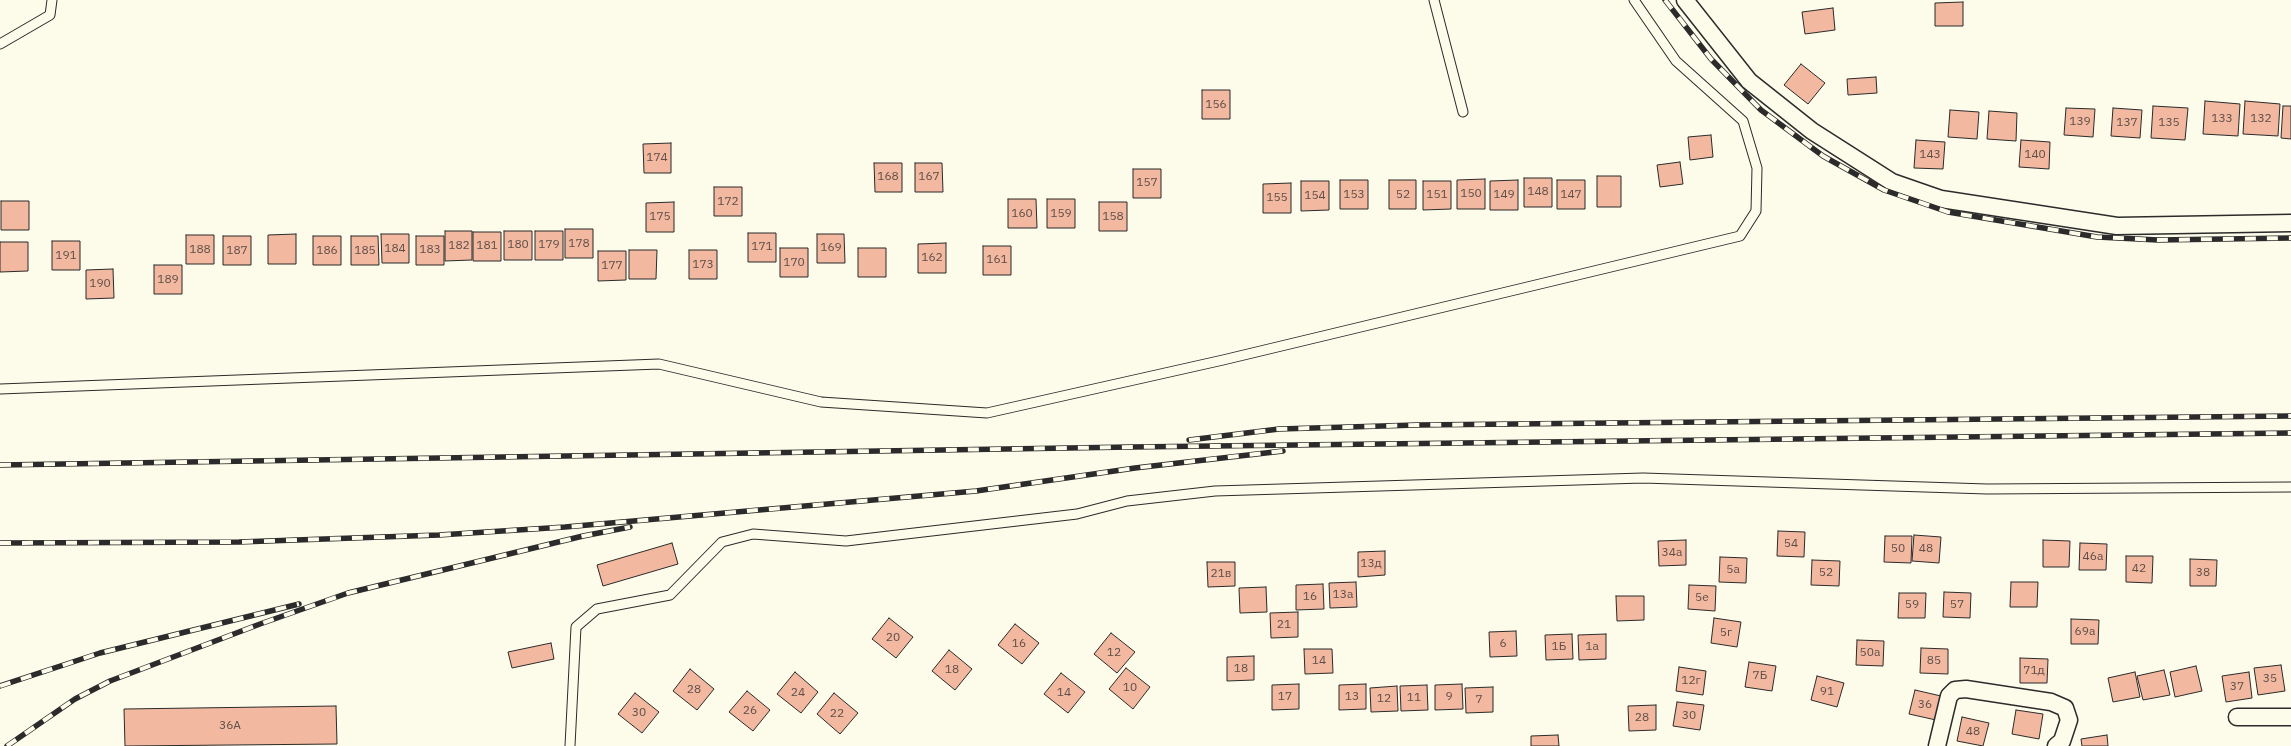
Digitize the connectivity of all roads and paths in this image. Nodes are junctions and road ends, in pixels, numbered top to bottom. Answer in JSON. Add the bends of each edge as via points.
{"nodes":[{"id":1,"x":52,"y":0,"type":"edge"},
{"id":2,"x":1434,"y":0,"type":"edge"},
{"id":3,"x":1634,"y":0,"type":"edge"},
{"id":4,"x":1685,"y":0,"type":"edge"},
{"id":5,"x":0,"y":44,"type":"edge"},
{"id":6,"x":1463,"y":112,"type":"dead end"},
{"id":7,"x":2291,"y":223,"type":"edge"},
{"id":8,"x":0,"y":389,"type":"edge"},
{"id":9,"x":2291,"y":487,"type":"edge"},
{"id":10,"x":2237,"y":717,"type":"dead end"},
{"id":11,"x":2291,"y":717,"type":"edge"},
{"id":12,"x":570,"y":746,"type":"edge"},
{"id":13,"x":1937,"y":746,"type":"edge"},
{"id":14,"x":2056,"y":746,"type":"edge"}],
"edges":[{"from":1,"to":5,"type":"lane","via":[[50,15]]},
{"from":2,"to":6,"type":"lane"},
{"from":3,"to":8,"type":"lane","via":[[1676,61],[1743,122],[1757,168],[1756,211],[1740,236],[1223,360],[986,413],[821,402],[659,364]]},
{"from":4,"to":7,"type":"street","via":[[1749,81],[1812,131],[1892,182],[1941,199],[2117,226]]},
{"from":9,"to":12,"type":"lane","via":[[1987,489],[1643,478],[1434,484],[1215,491],[1127,501],[1077,514],[846,541],[753,534],[722,542],[670,595],[597,609],[576,627]]},
{"from":10,"to":11,"type":"street"},
{"from":13,"to":14,"type":"street","via":[[1950,696],[1955,690],[1966,689],[2051,702],[2065,708],[2069,720],[2062,741]]}]}
